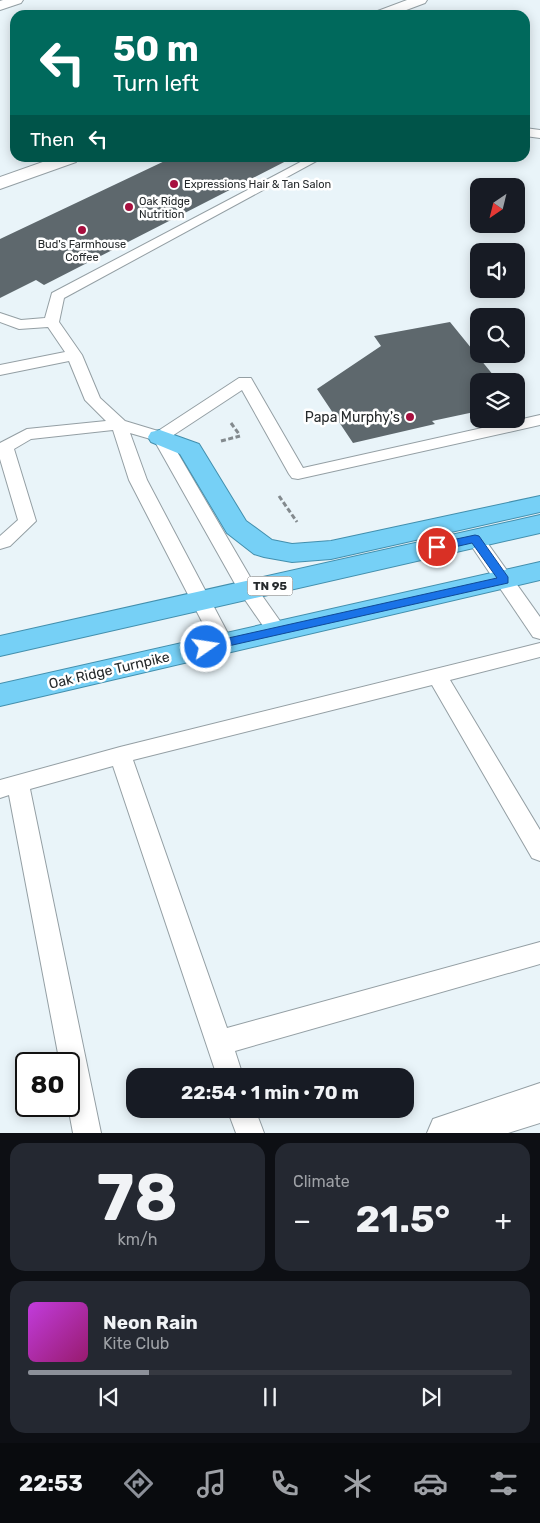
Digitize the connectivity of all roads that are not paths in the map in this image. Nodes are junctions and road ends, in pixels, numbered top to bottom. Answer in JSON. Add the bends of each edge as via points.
{"nodes":[{"id":1,"x":16,"y":0,"type":"edge"},
{"id":2,"x":420,"y":0,"type":"edge"},
{"id":3,"x":0,"y":6,"type":"edge"},
{"id":4,"x":393,"y":10,"type":"edge"},
{"id":5,"x":59,"y":162,"type":"edge"},
{"id":6,"x":308,"y":162,"type":"edge"},
{"id":7,"x":0,"y":183,"type":"edge"},
{"id":8,"x":0,"y":317,"type":"edge"},
{"id":9,"x":52,"y":322,"type":"junction"},
{"id":10,"x":74,"y":356,"type":"junction"},
{"id":11,"x":0,"y":370,"type":"edge"},
{"id":12,"x":540,"y":420,"type":"edge"},
{"id":13,"x":119,"y":424,"type":"junction"},
{"id":14,"x":160,"y":438,"type":"junction"},
{"id":15,"x":540,"y":504,"type":"edge"},
{"id":16,"x":540,"y":524,"type":"edge"},
{"id":17,"x":475,"y":538,"type":"junction"},
{"id":18,"x":0,"y":543,"type":"edge"},
{"id":19,"x":540,"y":572,"type":"edge"},
{"id":20,"x":504,"y":580,"type":"junction"},
{"id":21,"x":249,"y":591,"type":"junction"},
{"id":22,"x":202,"y":602,"type":"junction"},
{"id":23,"x":277,"y":631,"type":"junction"},
{"id":24,"x":540,"y":632,"type":"edge"},
{"id":25,"x":223,"y":643,"type":"junction"},
{"id":26,"x":0,"y":646,"type":"edge"},
{"id":27,"x":540,"y":650,"type":"edge"},
{"id":28,"x":436,"y":676,"type":"junction"},
{"id":29,"x":0,"y":695,"type":"edge"},
{"id":30,"x":120,"y":754,"type":"junction"},
{"id":31,"x":9,"y":787,"type":"edge"},
{"id":32,"x":540,"y":851,"type":"edge"},
{"id":33,"x":540,"y":953,"type":"edge"},
{"id":34,"x":219,"y":1043,"type":"junction"},
{"id":35,"x":227,"y":1068,"type":"edge"},
{"id":36,"x":540,"y":1103,"type":"edge"},
{"id":37,"x":244,"y":1118,"type":"edge"},
{"id":38,"x":87,"y":1133,"type":"edge"},
{"id":39,"x":250,"y":1133,"type":"edge"},
{"id":40,"x":447,"y":1133,"type":"edge"}],
"edges":[{"from":1,"to":3,"type":"street"},
{"from":2,"to":4,"type":"street"},
{"from":5,"to":7,"type":"street"},
{"from":6,"to":9,"type":"lane","via":[[57,296]]},
{"from":8,"to":9,"type":"lane","via":[[19,325]]},
{"from":9,"to":10,"type":"lane"},
{"from":10,"to":11,"type":"lane"},
{"from":10,"to":13,"type":"lane","via":[[93,400]]},
{"from":12,"to":14,"type":"lane","via":[[298,474],[246,381]]},
{"from":13,"to":14,"type":"lane"},
{"from":13,"to":18,"type":"lane","via":[[26,434],[5,447],[27,521]]},
{"from":13,"to":22,"type":"lane","via":[[138,480]]},
{"from":14,"to":15,"type":"highway","via":[[190,449],[236,527],[264,548],[292,553],[331,550]]},
{"from":14,"to":21,"type":"lane"},
{"from":16,"to":17,"type":"highway","number":"TN 95"},
{"from":17,"to":20,"type":"lane"},
{"from":17,"to":21,"type":"highway","number":"TN 95"},
{"from":19,"to":20,"type":"highway","name":"Oak Ridge Turnpike"},
{"from":20,"to":23,"type":"highway","name":"Oak Ridge Turnpike"},
{"from":20,"to":24,"type":"lane"},
{"from":21,"to":22,"type":"highway","number":"TN 95"},
{"from":21,"to":23,"type":"lane"},
{"from":22,"to":25,"type":"lane"},
{"from":22,"to":26,"type":"highway","number":"TN 95"},
{"from":23,"to":25,"type":"highway","name":"Oak Ridge Turnpike"},
{"from":25,"to":29,"type":"highway","name":"Oak Ridge Turnpike"},
{"from":27,"to":28,"type":"lane"},
{"from":28,"to":30,"type":"lane"},
{"from":28,"to":32,"type":"lane"},
{"from":30,"to":31,"type":"lane"},
{"from":30,"to":34,"type":"lane"},
{"from":31,"to":38,"type":"lane"},
{"from":33,"to":34,"type":"lane"},
{"from":34,"to":35,"type":"lane"},
{"from":36,"to":40,"type":"street"},
{"from":37,"to":39,"type":"lane"}]}
